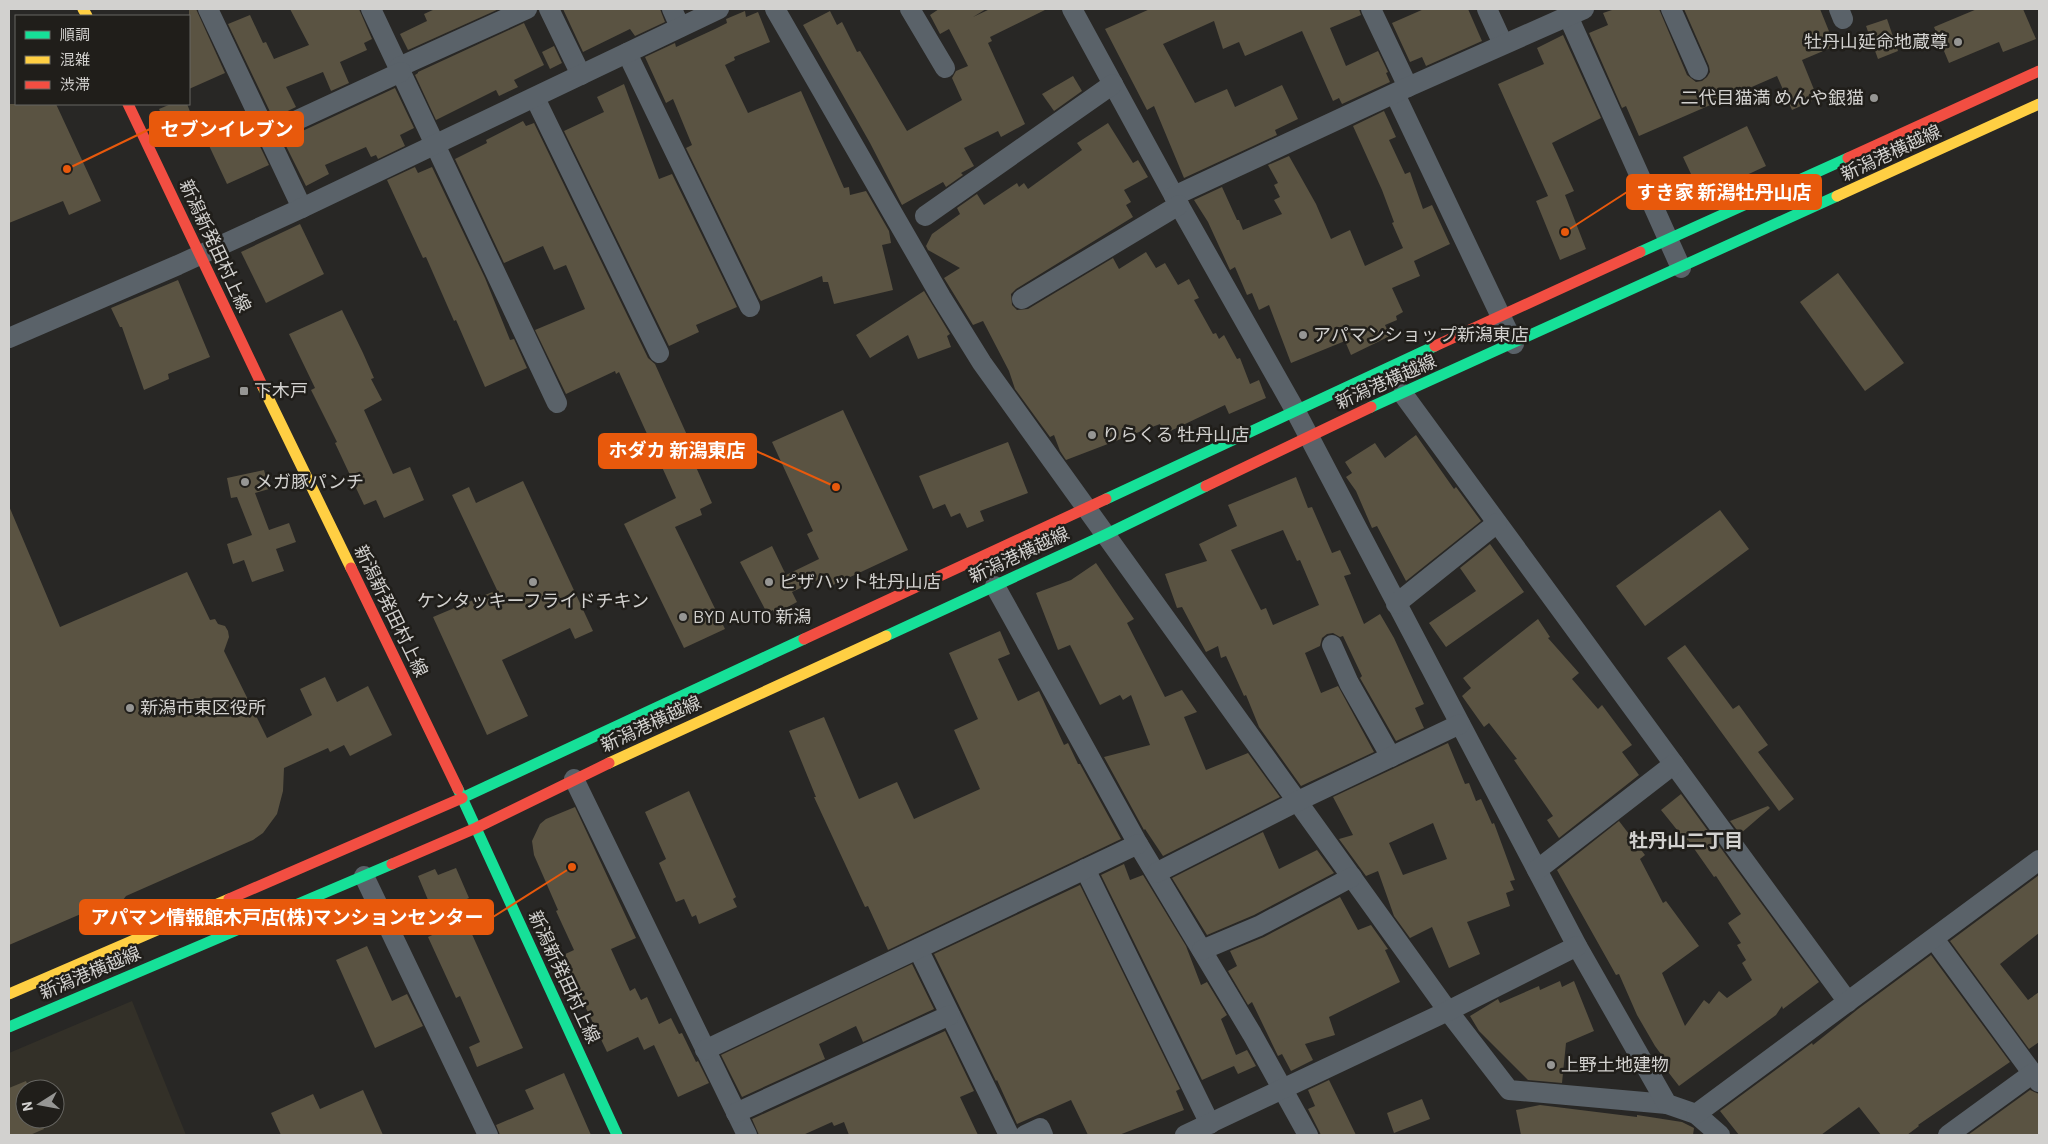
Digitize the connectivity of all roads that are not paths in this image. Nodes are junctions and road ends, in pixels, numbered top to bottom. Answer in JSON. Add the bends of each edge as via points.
{"nodes":[{"id":1,"x":371,"y":9,"type":"edge"},
{"id":2,"x":527,"y":9,"type":"edge"},
{"id":3,"x":549,"y":9,"type":"edge"},
{"id":4,"x":719,"y":9,"type":"edge"},
{"id":5,"x":774,"y":9,"type":"edge"},
{"id":6,"x":910,"y":9,"type":"edge"},
{"id":7,"x":1072,"y":9,"type":"edge"},
{"id":8,"x":1371,"y":9,"type":"edge"},
{"id":9,"x":1487,"y":9,"type":"edge"},
{"id":10,"x":1671,"y":9,"type":"edge"},
{"id":11,"x":214,"y":11,"type":"edge"},
{"id":12,"x":1575,"y":12,"type":"edge"},
{"id":13,"x":676,"y":18,"type":"edge"},
{"id":14,"x":1503,"y":44,"type":"junction"},
{"id":15,"x":627,"y":53,"type":"junction"},
{"id":16,"x":945,"y":68,"type":"dead end"},
{"id":17,"x":400,"y":70,"type":"junction"},
{"id":18,"x":1698,"y":70,"type":"dead end"},
{"id":19,"x":2039,"y":71,"type":"edge"},
{"id":20,"x":581,"y":75,"type":"junction"},
{"id":21,"x":1113,"y":84,"type":"junction"},
{"id":22,"x":1401,"y":91,"type":"junction"},
{"id":23,"x":535,"y":98,"type":"junction"},
{"id":24,"x":2039,"y":104,"type":"edge"},
{"id":25,"x":128,"y":105,"type":"edge"},
{"id":26,"x":267,"y":134,"type":"junction"},
{"id":27,"x":435,"y":146,"type":"junction"},
{"id":28,"x":1176,"y":201,"type":"junction"},
{"id":29,"x":302,"y":208,"type":"junction"},
{"id":30,"x":925,"y":216,"type":"dead end"},
{"id":31,"x":1669,"y":239,"type":"junction"},
{"id":32,"x":199,"y":255,"type":"junction"},
{"id":33,"x":1681,"y":268,"type":"junction"},
{"id":34,"x":1022,"y":299,"type":"dead end"},
{"id":35,"x":750,"y":307,"type":"dead end"},
{"id":36,"x":1501,"y":315,"type":"junction"},
{"id":37,"x":9,"y":338,"type":"edge"},
{"id":38,"x":1514,"y":344,"type":"junction"},
{"id":39,"x":659,"y":353,"type":"dead end"},
{"id":40,"x":1403,"y":394,"type":"junction"},
{"id":41,"x":556,"y":403,"type":"dead end"},
{"id":42,"x":1295,"y":410,"type":"junction"},
{"id":43,"x":1308,"y":436,"type":"junction"},
{"id":44,"x":1086,"y":507,"type":"junction"},
{"id":45,"x":1498,"y":523,"type":"junction"},
{"id":46,"x":1106,"y":534,"type":"junction"},
{"id":47,"x":995,"y":586,"type":"junction"},
{"id":48,"x":1396,"y":604,"type":"junction"},
{"id":49,"x":1332,"y":645,"type":"dead end"},
{"id":50,"x":1460,"y":724,"type":"junction"},
{"id":51,"x":1391,"y":757,"type":"junction"},
{"id":52,"x":1674,"y":764,"type":"junction"},
{"id":53,"x":574,"y":779,"type":"junction"},
{"id":54,"x":462,"y":798,"type":"junction"},
{"id":55,"x":1298,"y":801,"type":"junction"},
{"id":56,"x":476,"y":828,"type":"junction"},
{"id":57,"x":1138,"y":844,"type":"junction"},
{"id":58,"x":2039,"y":860,"type":"edge"},
{"id":59,"x":1085,"y":869,"type":"junction"},
{"id":60,"x":1537,"y":870,"type":"junction"},
{"id":61,"x":1156,"y":873,"type":"junction"},
{"id":62,"x":364,"y":876,"type":"junction"},
{"id":63,"x":1352,"y":877,"type":"junction"},
{"id":64,"x":1934,"y":939,"type":"junction"},
{"id":65,"x":1577,"y":946,"type":"junction"},
{"id":66,"x":918,"y":949,"type":"junction"},
{"id":67,"x":1202,"y":950,"type":"junction"},
{"id":68,"x":9,"y":994,"type":"edge"},
{"id":69,"x":1848,"y":1002,"type":"junction"},
{"id":70,"x":1448,"y":1011,"type":"junction"},
{"id":71,"x":950,"y":1015,"type":"junction"},
{"id":72,"x":9,"y":1026,"type":"edge"},
{"id":73,"x":705,"y":1050,"type":"junction"},
{"id":74,"x":2036,"y":1078,"type":"edge"},
{"id":75,"x":1282,"y":1089,"type":"junction"},
{"id":76,"x":1667,"y":1104,"type":"junction"},
{"id":77,"x":736,"y":1113,"type":"junction"},
{"id":78,"x":1696,"y":1114,"type":"junction"},
{"id":79,"x":1210,"y":1124,"type":"junction"},
{"id":80,"x":488,"y":1135,"type":"edge"},
{"id":81,"x":618,"y":1135,"type":"edge"},
{"id":82,"x":747,"y":1135,"type":"edge"},
{"id":83,"x":1009,"y":1135,"type":"edge"},
{"id":84,"x":1025,"y":1135,"type":"edge"},
{"id":85,"x":1043,"y":1135,"type":"edge"},
{"id":86,"x":1185,"y":1135,"type":"edge"},
{"id":87,"x":1308,"y":1135,"type":"edge"},
{"id":88,"x":1720,"y":1135,"type":"edge"},
{"id":89,"x":1948,"y":1135,"type":"edge"}],
"edges":[{"from":1,"to":17,"type":"street"},
{"from":2,"to":17,"type":"street"},
{"from":3,"to":20,"type":"street"},
{"from":4,"to":13,"type":"street"},
{"from":5,"to":44,"type":"street","via":[[941,297],[982,362]]},
{"from":6,"to":16,"type":"street"},
{"from":7,"to":21,"type":"street"},
{"from":8,"to":22,"type":"street"},
{"from":9,"to":14,"type":"street"},
{"from":10,"to":18,"type":"street"},
{"from":11,"to":26,"type":"street"},
{"from":12,"to":14,"type":"street"},
{"from":12,"to":31,"type":"street"},
{"from":13,"to":15,"type":"street"},
{"from":14,"to":22,"type":"street"},
{"from":15,"to":20,"type":"street"},
{"from":15,"to":35,"type":"street"},
{"from":17,"to":26,"type":"street"},
{"from":17,"to":27,"type":"street"},
{"from":19,"to":31,"type":"main road","name":"新潟港横越線"},
{"from":20,"to":23,"type":"street"},
{"from":21,"to":28,"type":"street"},
{"from":21,"to":30,"type":"street"},
{"from":22,"to":28,"type":"street"},
{"from":22,"to":36,"type":"street"},
{"from":23,"to":27,"type":"street"},
{"from":23,"to":39,"type":"street"},
{"from":24,"to":33,"type":"main road","name":"新潟港横越線"},
{"from":25,"to":32,"type":"main road","name":"新潟新発田村上線"},
{"from":26,"to":29,"type":"street"},
{"from":27,"to":29,"type":"street"},
{"from":27,"to":41,"type":"street"},
{"from":28,"to":34,"type":"street"},
{"from":28,"to":42,"type":"street"},
{"from":29,"to":32,"type":"street"},
{"from":31,"to":33,"type":"street"},
{"from":31,"to":36,"type":"main road","name":"新潟港横越線"},
{"from":32,"to":37,"type":"street"},
{"from":32,"to":54,"type":"main road","name":"新潟新発田村上線"},
{"from":33,"to":38,"type":"main road","name":"新潟港横越線"},
{"from":36,"to":38,"type":"street"},
{"from":36,"to":42,"type":"main road","name":"新潟港横越線"},
{"from":38,"to":40,"type":"main road","name":"新潟港横越線"},
{"from":40,"to":43,"type":"main road","name":"新潟港横越線"},
{"from":40,"to":45,"type":"street"},
{"from":42,"to":43,"type":"street"},
{"from":42,"to":44,"type":"main road","name":"新潟港横越線"},
{"from":43,"to":46,"type":"main road","name":"新潟港横越線"},
{"from":43,"to":48,"type":"street"},
{"from":44,"to":46,"type":"street"},
{"from":44,"to":54,"type":"main road","name":"新潟港横越線"},
{"from":45,"to":48,"type":"street"},
{"from":45,"to":52,"type":"street"},
{"from":46,"to":47,"type":"main road","name":"新潟港横越線"},
{"from":46,"to":55,"type":"street"},
{"from":47,"to":53,"type":"main road","name":"新潟港横越線"},
{"from":47,"to":57,"type":"street"},
{"from":48,"to":50,"type":"street"},
{"from":49,"to":51,"type":"street","via":[[1349,683]]},
{"from":50,"to":51,"type":"street"},
{"from":50,"to":60,"type":"street"},
{"from":51,"to":55,"type":"street"},
{"from":52,"to":60,"type":"street"},
{"from":52,"to":69,"type":"street"},
{"from":53,"to":56,"type":"main road","name":"新潟港横越線"},
{"from":53,"to":73,"type":"street"},
{"from":54,"to":56,"type":"main road","name":"新潟新発田村上線"},
{"from":54,"to":68,"type":"main road","name":"新潟港横越線"},
{"from":55,"to":61,"type":"street"},
{"from":55,"to":63,"type":"street"},
{"from":56,"to":62,"type":"main road","name":"新潟港横越線"},
{"from":56,"to":81,"type":"main road","name":"新潟新発田村上線"},
{"from":57,"to":59,"type":"street"},
{"from":57,"to":61,"type":"street"},
{"from":58,"to":64,"type":"street"},
{"from":59,"to":66,"type":"street"},
{"from":59,"to":79,"type":"street"},
{"from":60,"to":65,"type":"street"},
{"from":61,"to":67,"type":"street"},
{"from":62,"to":72,"type":"main road","name":"新潟港横越線"},
{"from":62,"to":80,"type":"street"},
{"from":63,"to":67,"type":"street","via":[[1259,926]]},
{"from":63,"to":70,"type":"street"},
{"from":64,"to":69,"type":"street"},
{"from":64,"to":74,"type":"street"},
{"from":65,"to":70,"type":"street"},
{"from":65,"to":76,"type":"street"},
{"from":66,"to":71,"type":"street"},
{"from":66,"to":73,"type":"street"},
{"from":67,"to":75,"type":"street"},
{"from":69,"to":78,"type":"street"},
{"from":70,"to":75,"type":"street"},
{"from":70,"to":76,"type":"street","via":[[1509,1090]]},
{"from":71,"to":77,"type":"street"},
{"from":71,"to":83,"type":"street"},
{"from":73,"to":77,"type":"street"},
{"from":74,"to":89,"type":"street"},
{"from":75,"to":79,"type":"street"},
{"from":75,"to":87,"type":"street"},
{"from":76,"to":78,"type":"street"},
{"from":77,"to":82,"type":"street"},
{"from":78,"to":88,"type":"street"},
{"from":79,"to":86,"type":"street"},
{"from":84,"to":85,"type":"street","via":[[1040,1128]]}]}
